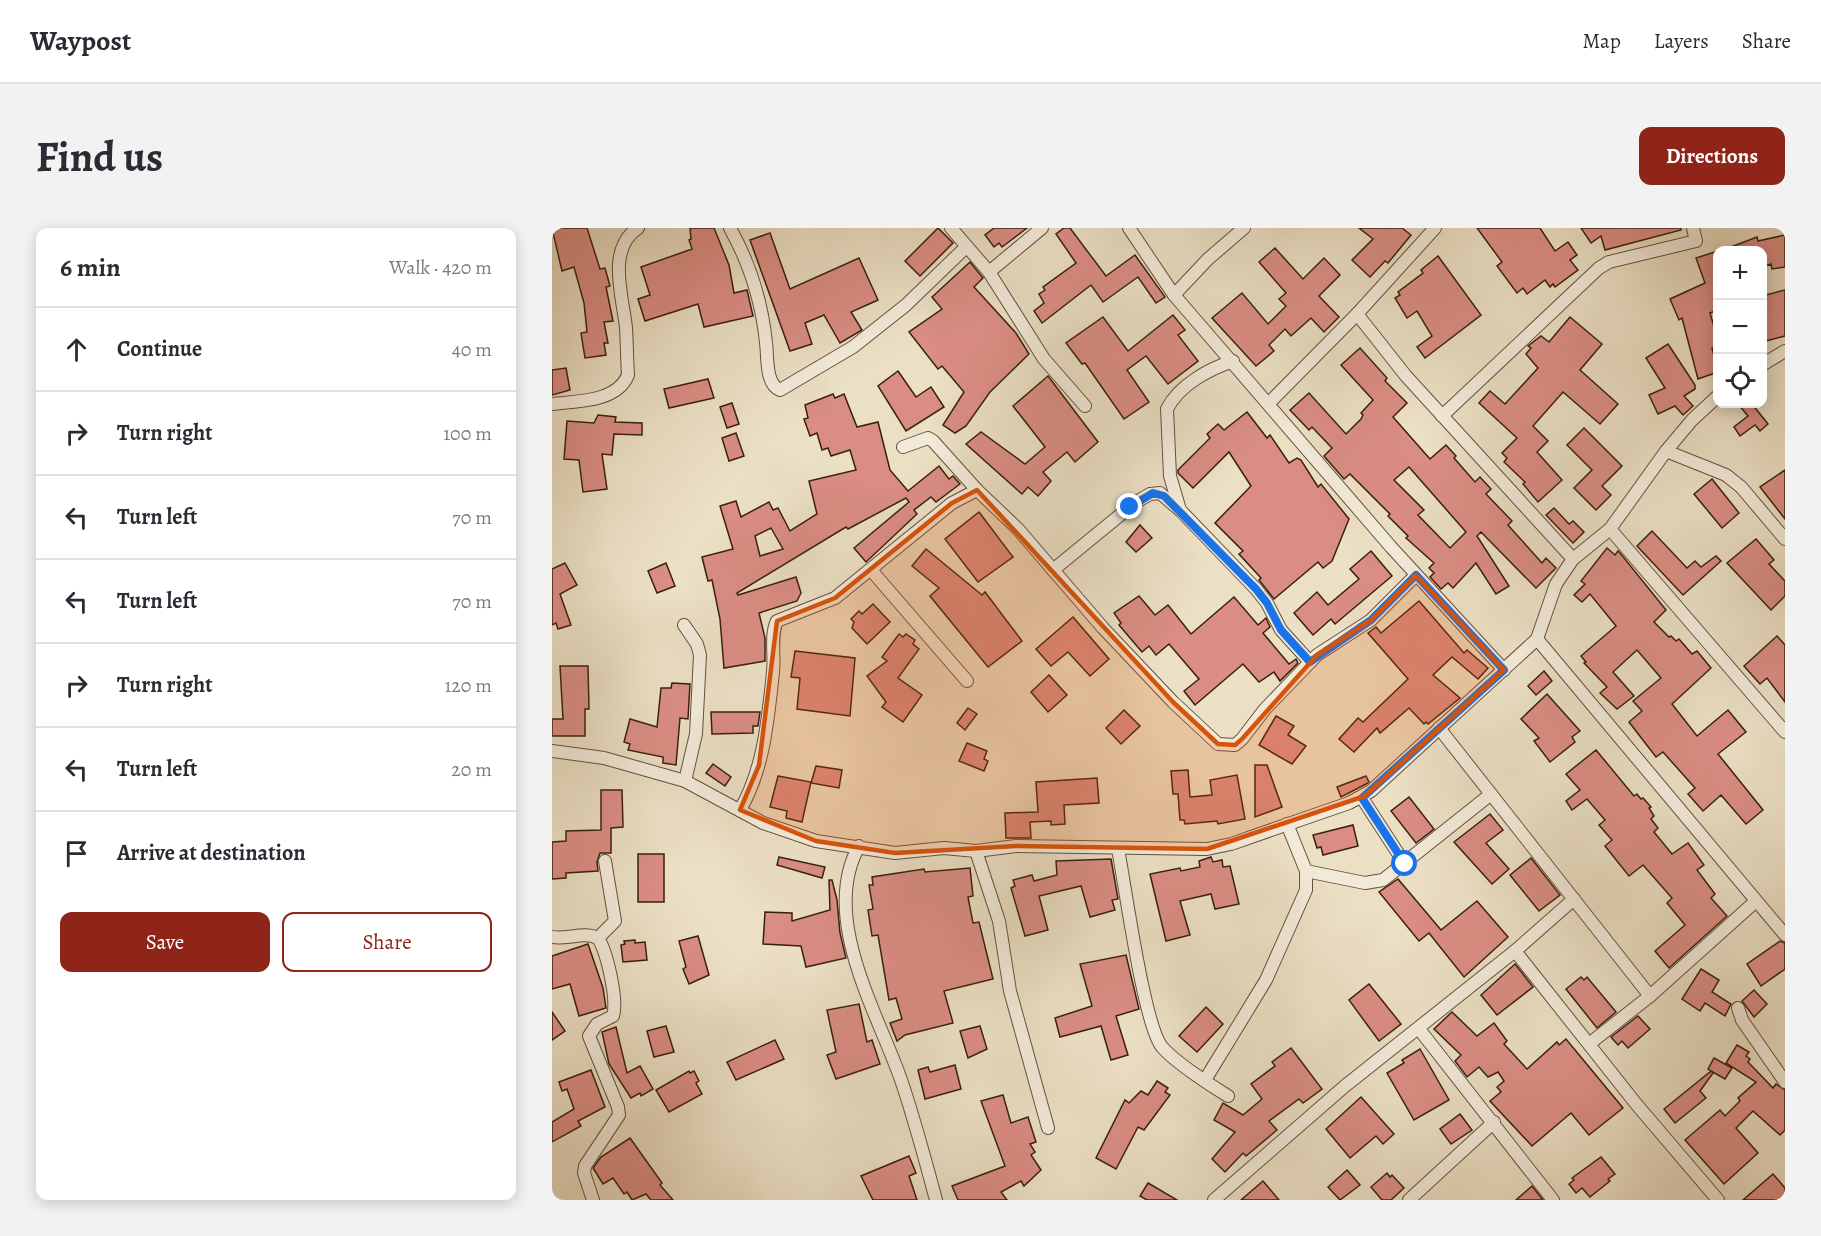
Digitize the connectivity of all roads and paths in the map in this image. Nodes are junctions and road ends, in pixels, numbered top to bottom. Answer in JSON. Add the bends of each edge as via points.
{"nodes":[{"id":1,"x":638,"y":228,"type":"edge"},
{"id":2,"x":730,"y":228,"type":"edge"},
{"id":3,"x":951,"y":228,"type":"edge"},
{"id":4,"x":1042,"y":228,"type":"edge"},
{"id":5,"x":1129,"y":228,"type":"edge"},
{"id":6,"x":1244,"y":228,"type":"edge"},
{"id":7,"x":1435,"y":228,"type":"edge"},
{"id":8,"x":1693,"y":228,"type":"edge"},
{"id":9,"x":966,"y":248,"type":"junction"},
{"id":10,"x":989,"y":272,"type":"junction"},
{"id":11,"x":1174,"y":295,"type":"junction"},
{"id":12,"x":1357,"y":314,"type":"junction"},
{"id":13,"x":1220,"y":346,"type":"junction"},
{"id":14,"x":1785,"y":351,"type":"edge"},
{"id":15,"x":1233,"y":361,"type":"junction"},
{"id":16,"x":1767,"y":362,"type":"edge"},
{"id":17,"x":1211,"y":368,"type":"junction"},
{"id":18,"x":1713,"y":401,"type":"edge"},
{"id":19,"x":1269,"y":403,"type":"junction"},
{"id":20,"x":552,"y":404,"type":"edge"},
{"id":21,"x":1085,"y":406,"type":"dead end"},
{"id":22,"x":1442,"y":416,"type":"junction"},
{"id":23,"x":903,"y":447,"type":"dead end"},
{"id":24,"x":1666,"y":451,"type":"junction"},
{"id":25,"x":977,"y":490,"type":"junction"},
{"id":26,"x":1181,"y":511,"type":"junction"},
{"id":27,"x":1610,"y":529,"type":"junction"},
{"id":28,"x":1785,"y":540,"type":"edge"},
{"id":29,"x":1573,"y":559,"type":"junction"},
{"id":30,"x":871,"y":570,"type":"junction"},
{"id":31,"x":1053,"y":570,"type":"junction"},
{"id":32,"x":1416,"y":575,"type":"junction"},
{"id":33,"x":684,"y":625,"type":"dead end"},
{"id":34,"x":1537,"y":639,"type":"junction"},
{"id":35,"x":1310,"y":662,"type":"junction"},
{"id":36,"x":1504,"y":670,"type":"junction"},
{"id":37,"x":967,"y":681,"type":"dead end"},
{"id":38,"x":1440,"y":728,"type":"junction"},
{"id":39,"x":1785,"y":732,"type":"edge"},
{"id":40,"x":552,"y":751,"type":"edge"},
{"id":41,"x":685,"y":781,"type":"junction"},
{"id":42,"x":1491,"y":794,"type":"junction"},
{"id":43,"x":1362,"y":798,"type":"junction"},
{"id":44,"x":740,"y":810,"type":"junction"},
{"id":45,"x":1287,"y":824,"type":"junction"},
{"id":46,"x":859,"y":846,"type":"junction"},
{"id":47,"x":1118,"y":849,"type":"junction"},
{"id":48,"x":976,"y":851,"type":"junction"},
{"id":49,"x":605,"y":861,"type":"dead end"},
{"id":50,"x":1405,"y":864,"type":"junction"},
{"id":51,"x":1306,"y":871,"type":"junction"},
{"id":52,"x":1574,"y":899,"type":"junction"},
{"id":53,"x":1756,"y":901,"type":"junction"},
{"id":54,"x":1785,"y":935,"type":"edge"},
{"id":55,"x":552,"y":937,"type":"edge"},
{"id":56,"x":598,"y":938,"type":"junction"},
{"id":57,"x":1515,"y":951,"type":"junction"},
{"id":58,"x":1650,"y":996,"type":"junction"},
{"id":59,"x":1738,"y":1008,"type":"dead end"},
{"id":60,"x":1419,"y":1029,"type":"junction"},
{"id":61,"x":1589,"y":1044,"type":"junction"},
{"id":62,"x":1204,"y":1080,"type":"junction"},
{"id":63,"x":1785,"y":1082,"type":"edge"},
{"id":64,"x":1228,"y":1096,"type":"dead end"},
{"id":65,"x":1494,"y":1122,"type":"junction"},
{"id":66,"x":1048,"y":1128,"type":"dead end"},
{"id":67,"x":593,"y":1200,"type":"edge"},
{"id":68,"x":936,"y":1200,"type":"edge"},
{"id":69,"x":1214,"y":1200,"type":"edge"},
{"id":70,"x":1409,"y":1200,"type":"edge"},
{"id":71,"x":1553,"y":1200,"type":"edge"},
{"id":72,"x":1718,"y":1200,"type":"edge"}],
"edges":[{"from":1,"to":20,"type":"street","via":[[624,245],[618,271],[628,375],[624,384],[607,395]]},
{"from":2,"to":9,"type":"street","via":[[745,255],[763,315],[771,381],[780,390],[853,347],[906,305]]},
{"from":3,"to":9,"type":"street"},
{"from":4,"to":10,"type":"street"},
{"from":5,"to":11,"type":"street"},
{"from":6,"to":11,"type":"street"},
{"from":7,"to":12,"type":"street"},
{"from":8,"to":22,"type":"street","via":[[1696,241],[1609,262],[1599,268]]},
{"from":9,"to":10,"type":"street"},
{"from":10,"to":21,"type":"street","via":[[1044,359]]},
{"from":11,"to":13,"type":"street"},
{"from":12,"to":19,"type":"street"},
{"from":12,"to":22,"type":"street"},
{"from":13,"to":15,"type":"street"},
{"from":13,"to":17,"type":"street"},
{"from":14,"to":16,"type":"street"},
{"from":15,"to":17,"type":"street"},
{"from":15,"to":19,"type":"street"},
{"from":17,"to":26,"type":"street","via":[[1172,399],[1167,409],[1170,476]]},
{"from":18,"to":24,"type":"street"},
{"from":19,"to":32,"type":"street"},
{"from":22,"to":29,"type":"street"},
{"from":23,"to":25,"type":"street","via":[[928,438]]},
{"from":24,"to":27,"type":"street"},
{"from":24,"to":28,"type":"street","via":[[1726,475],[1741,487]]},
{"from":25,"to":30,"type":"street","via":[[945,508]]},
{"from":25,"to":31,"type":"street"},
{"from":26,"to":31,"type":"street","via":[[1160,493],[1144,496]]},
{"from":26,"to":35,"type":"street","via":[[1256,589],[1281,630]]},
{"from":27,"to":29,"type":"street"},
{"from":27,"to":39,"type":"street"},
{"from":29,"to":34,"type":"street","via":[[1556,584]]},
{"from":30,"to":37,"type":"street"},
{"from":30,"to":44,"type":"street","via":[[827,602],[777,621],[759,765]]},
{"from":31,"to":35,"type":"street","via":[[1149,677],[1218,744],[1235,745],[1242,739]]},
{"from":32,"to":35,"type":"street","via":[[1371,620]]},
{"from":32,"to":36,"type":"street"},
{"from":33,"to":41,"type":"street","via":[[700,655],[696,734]]},
{"from":34,"to":36,"type":"street"},
{"from":34,"to":53,"type":"street"},
{"from":36,"to":38,"type":"street"},
{"from":38,"to":42,"type":"street"},
{"from":38,"to":43,"type":"street"},
{"from":40,"to":41,"type":"street","via":[[604,758]]},
{"from":41,"to":44,"type":"street"},
{"from":42,"to":50,"type":"street"},
{"from":42,"to":52,"type":"street"},
{"from":43,"to":45,"type":"street"},
{"from":43,"to":50,"type":"street"},
{"from":44,"to":46,"type":"street","via":[[763,823],[816,841]]},
{"from":45,"to":47,"type":"street","via":[[1206,849]]},
{"from":45,"to":51,"type":"street"},
{"from":46,"to":48,"type":"street","via":[[904,854],[944,848]]},
{"from":46,"to":68,"type":"street","via":[[846,879],[846,914],[868,1000],[900,1077]]},
{"from":47,"to":48,"type":"street","via":[[1016,846]]},
{"from":47,"to":62,"type":"street","via":[[1154,1030],[1163,1048]]},
{"from":48,"to":66,"type":"street","via":[[999,921],[1010,990]]},
{"from":49,"to":56,"type":"street","via":[[615,921]]},
{"from":50,"to":51,"type":"street","via":[[1373,883]]},
{"from":51,"to":62,"type":"street","via":[[1304,895],[1266,980]]},
{"from":52,"to":57,"type":"street"},
{"from":52,"to":58,"type":"street"},
{"from":53,"to":54,"type":"street"},
{"from":53,"to":58,"type":"street"},
{"from":55,"to":56,"type":"street"},
{"from":56,"to":67,"type":"street","via":[[615,1010],[589,1036],[619,1115],[585,1166]]},
{"from":57,"to":60,"type":"street"},
{"from":57,"to":61,"type":"street"},
{"from":58,"to":61,"type":"street"},
{"from":59,"to":63,"type":"street","via":[[1742,1020]]},
{"from":60,"to":65,"type":"street"},
{"from":60,"to":69,"type":"street","via":[[1344,1086]]},
{"from":61,"to":72,"type":"street"},
{"from":62,"to":64,"type":"street"},
{"from":65,"to":70,"type":"street"},
{"from":65,"to":71,"type":"street"}]}
